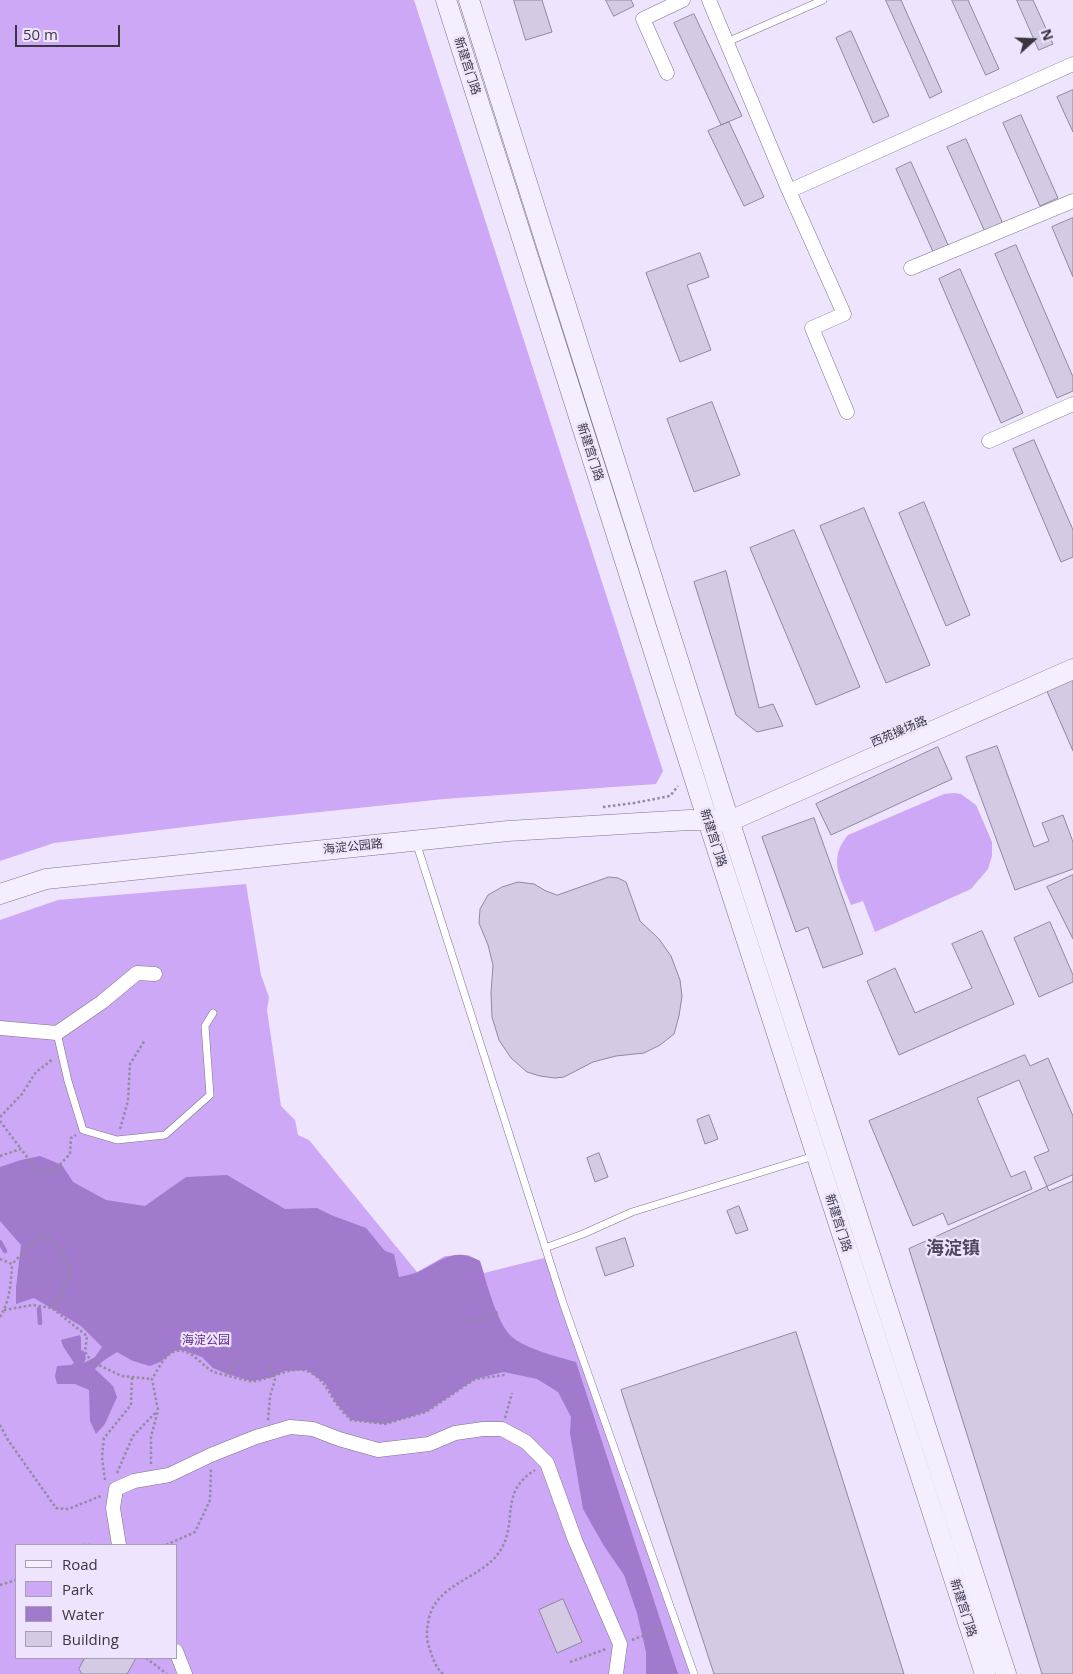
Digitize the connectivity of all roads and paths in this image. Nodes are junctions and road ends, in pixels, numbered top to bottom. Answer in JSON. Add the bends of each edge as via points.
{"nodes":[{"id":1,"x":446,"y":0,"type":"edge"},
{"id":2,"x":469,"y":0,"type":"edge"},
{"id":3,"x":684,"y":0,"type":"edge"},
{"id":4,"x":709,"y":0,"type":"edge"},
{"id":5,"x":823,"y":0,"type":"edge"},
{"id":6,"x":727,"y":42,"type":"junction"},
{"id":7,"x":1073,"y":64,"type":"edge"},
{"id":8,"x":667,"y":73,"type":"dead end"},
{"id":9,"x":789,"y":191,"type":"junction"},
{"id":10,"x":1073,"y":201,"type":"edge"},
{"id":11,"x":911,"y":268,"type":"dead end"},
{"id":12,"x":1073,"y":404,"type":"edge"},
{"id":13,"x":847,"y":412,"type":"dead end"},
{"id":14,"x":989,"y":441,"type":"dead end"},
{"id":15,"x":1073,"y":657,"type":"edge"},
{"id":16,"x":1073,"y":668,"type":"edge"},
{"id":17,"x":727,"y":814,"type":"junction"},
{"id":18,"x":708,"y":821,"type":"junction"},
{"id":19,"x":415,"y":841,"type":"junction"},
{"id":20,"x":0,"y":894,"type":"edge"},
{"id":21,"x":155,"y":974,"type":"dead end"},
{"id":22,"x":213,"y":1013,"type":"dead end"},
{"id":23,"x":0,"y":1028,"type":"edge"},
{"id":24,"x":57,"y":1033,"type":"junction"},
{"id":25,"x":145,"y":1040,"type":"dead end"},
{"id":26,"x":62,"y":1052,"type":"junction"},
{"id":27,"x":0,"y":1117,"type":"edge"},
{"id":28,"x":0,"y":1121,"type":"edge"},
{"id":29,"x":83,"y":1130,"type":"junction"},
{"id":30,"x":117,"y":1140,"type":"junction"},
{"id":31,"x":21,"y":1149,"type":"junction"},
{"id":32,"x":0,"y":1156,"type":"edge"},
{"id":33,"x":816,"y":1156,"type":"junction"},
{"id":34,"x":545,"y":1248,"type":"junction"},
{"id":35,"x":0,"y":1259,"type":"edge"},
{"id":36,"x":12,"y":1264,"type":"junction"},
{"id":37,"x":52,"y":1308,"type":"junction"},
{"id":38,"x":4,"y":1310,"type":"junction"},
{"id":39,"x":498,"y":1312,"type":"dead end"},
{"id":40,"x":0,"y":1317,"type":"edge"},
{"id":41,"x":467,"y":1324,"type":"dead end"},
{"id":42,"x":238,"y":1359,"type":"dead end"},
{"id":43,"x":268,"y":1365,"type":"dead end"},
{"id":44,"x":227,"y":1374,"type":"junction"},
{"id":45,"x":505,"y":1375,"type":"dead end"},
{"id":46,"x":273,"y":1376,"type":"junction"},
{"id":47,"x":132,"y":1377,"type":"junction"},
{"id":48,"x":152,"y":1379,"type":"junction"},
{"id":49,"x":512,"y":1393,"type":"dead end"},
{"id":50,"x":158,"y":1410,"type":"junction"},
{"id":51,"x":0,"y":1425,"type":"edge"},
{"id":52,"x":502,"y":1429,"type":"junction"},
{"id":53,"x":272,"y":1433,"type":"junction"},
{"id":54,"x":211,"y":1455,"type":"junction"},
{"id":55,"x":547,"y":1463,"type":"junction"},
{"id":56,"x":152,"y":1478,"type":"junction"},
{"id":57,"x":116,"y":1489,"type":"junction"},
{"id":58,"x":118,"y":1544,"type":"edge"},
{"id":59,"x":168,"y":1544,"type":"edge"},
{"id":60,"x":15,"y":1580,"type":"edge"},
{"id":61,"x":0,"y":1585,"type":"edge"},
{"id":62,"x":662,"y":1628,"type":"dead end"},
{"id":63,"x":642,"y":1636,"type":"dead end"},
{"id":64,"x":620,"y":1644,"type":"junction"},
{"id":65,"x":178,"y":1656,"type":"edge"},
{"id":66,"x":147,"y":1659,"type":"edge"},
{"id":67,"x":570,"y":1662,"type":"dead end"},
{"id":68,"x":167,"y":1674,"type":"edge"},
{"id":69,"x":185,"y":1674,"type":"edge"},
{"id":70,"x":443,"y":1674,"type":"edge"},
{"id":71,"x":616,"y":1674,"type":"edge"},
{"id":72,"x":694,"y":1674,"type":"edge"},
{"id":73,"x":985,"y":1674,"type":"edge"},
{"id":74,"x":1006,"y":1674,"type":"edge"}],
"edges":[{"from":1,"to":18,"type":"street","name":"新建宫门路"},
{"from":2,"to":17,"type":"street","name":"新建宫门路"},
{"from":3,"to":8,"type":"street","via":[[643,19]]},
{"from":4,"to":6,"type":"street"},
{"from":5,"to":6,"type":"lane"},
{"from":6,"to":9,"type":"street"},
{"from":7,"to":9,"type":"street"},
{"from":9,"to":13,"type":"street","via":[[844,314],[812,328]]},
{"from":10,"to":11,"type":"street"},
{"from":12,"to":14,"type":"street"},
{"from":15,"to":17,"type":"street","name":"西苑操场路"},
{"from":16,"to":17,"type":"street","name":"西苑操场路"},
{"from":17,"to":18,"type":"street","name":"海淀公园路"},
{"from":17,"to":74,"type":"street","name":"新建宫门路"},
{"from":18,"to":19,"type":"street","name":"海淀公园路","via":[[508,831]]},
{"from":18,"to":33,"type":"street","name":"新建宫门路"},
{"from":19,"to":20,"type":"street","name":"海淀公园路","via":[[46,879]]},
{"from":19,"to":34,"type":"lane"},
{"from":21,"to":24,"type":"street","via":[[137,973]]},
{"from":22,"to":30,"type":"lane","via":[[205,1026],[210,1095],[165,1135]]},
{"from":23,"to":24,"type":"street"},
{"from":24,"to":26,"type":"lane"},
{"from":25,"to":30,"type":"path","via":[[130,1064],[128,1101]]},
{"from":26,"to":27,"type":"path","via":[[36,1072],[22,1094]]},
{"from":26,"to":29,"type":"lane"},
{"from":28,"to":31,"type":"path"},
{"from":29,"to":30,"type":"lane"},
{"from":29,"to":31,"type":"path","via":[[71,1138],[70,1154],[52,1173],[36,1169]]},
{"from":31,"to":32,"type":"path"},
{"from":33,"to":34,"type":"lane","via":[[632,1212]]},
{"from":33,"to":73,"type":"street","name":"新建宫门路"},
{"from":34,"to":72,"type":"lane"},
{"from":35,"to":36,"type":"path"},
{"from":36,"to":37,"type":"path","via":[[41,1234],[46,1239],[49,1236],[71,1268],[70,1276]]},
{"from":36,"to":38,"type":"path","via":[[11,1288]]},
{"from":37,"to":38,"type":"path","via":[[33,1305]]},
{"from":37,"to":47,"type":"path","via":[[87,1336],[85,1352],[92,1362],[122,1376]]},
{"from":38,"to":40,"type":"path"},
{"from":39,"to":41,"type":"path"},
{"from":42,"to":44,"type":"path"},
{"from":43,"to":46,"type":"path"},
{"from":44,"to":46,"type":"path","via":[[251,1381]]},
{"from":44,"to":48,"type":"path","via":[[212,1372],[200,1360],[182,1350],[168,1355]]},
{"from":45,"to":46,"type":"path","via":[[476,1379],[426,1412],[385,1424],[351,1420],[324,1383],[307,1370],[284,1371]]},
{"from":46,"to":53,"type":"path","via":[[275,1380],[267,1418]]},
{"from":47,"to":48,"type":"path"},
{"from":47,"to":57,"type":"path","via":[[132,1405],[104,1438],[104,1479]]},
{"from":48,"to":50,"type":"path"},
{"from":49,"to":52,"type":"path"},
{"from":50,"to":56,"type":"path","via":[[151,1437]]},
{"from":50,"to":57,"type":"path","via":[[133,1436],[117,1470]]},
{"from":51,"to":57,"type":"path","via":[[56,1508],[68,1509]]},
{"from":52,"to":53,"type":"street","via":[[455,1433],[429,1444],[378,1450],[313,1429],[290,1427]]},
{"from":52,"to":55,"type":"street","via":[[526,1442]]},
{"from":53,"to":54,"type":"street"},
{"from":54,"to":56,"type":"street","via":[[169,1475]]},
{"from":54,"to":59,"type":"path","via":[[210,1500],[195,1532]]},
{"from":55,"to":64,"type":"street","via":[[575,1540]]},
{"from":55,"to":70,"type":"path","via":[[526,1476],[516,1487],[505,1540],[499,1552],[489,1563],[448,1590],[430,1613],[426,1637],[437,1669]]},
{"from":56,"to":57,"type":"street"},
{"from":57,"to":58,"type":"street","via":[[113,1508]]},
{"from":60,"to":61,"type":"path"},
{"from":62,"to":63,"type":"path"},
{"from":64,"to":67,"type":"path"},
{"from":64,"to":71,"type":"street"},
{"from":65,"to":69,"type":"street"},
{"from":66,"to":68,"type":"path"}]}
